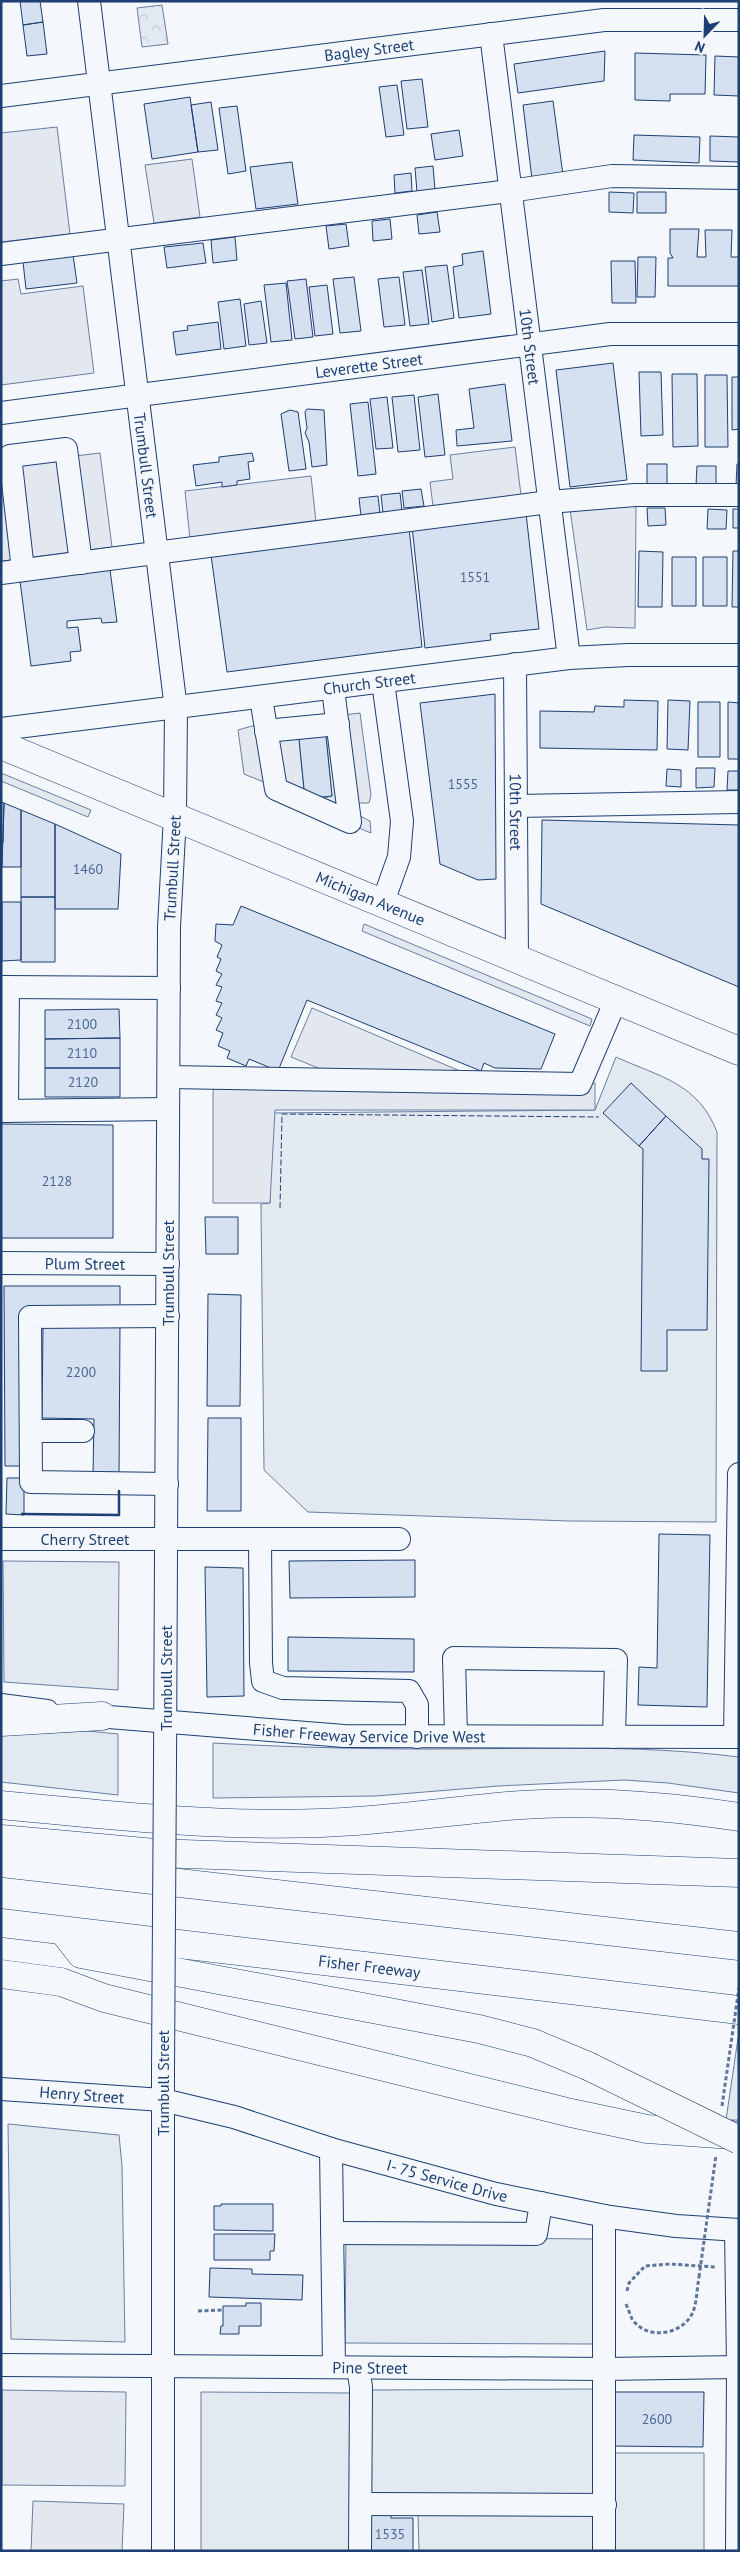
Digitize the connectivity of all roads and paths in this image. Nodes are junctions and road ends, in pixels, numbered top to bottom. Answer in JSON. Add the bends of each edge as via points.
{"nodes":[{"id":1,"x":89,"y":1,"type":"edge"},
{"id":2,"x":739,"y":20,"type":"edge"},
{"id":3,"x":491,"y":34,"type":"junction"},
{"id":4,"x":100,"y":84,"type":"junction"},
{"id":5,"x":1,"y":96,"type":"edge"},
{"id":6,"x":739,"y":178,"type":"edge"},
{"id":7,"x":510,"y":191,"type":"junction"},
{"id":8,"x":119,"y":239,"type":"junction"},
{"id":9,"x":1,"y":254,"type":"edge"},
{"id":10,"x":739,"y":334,"type":"edge"},
{"id":11,"x":528,"y":344,"type":"junction"},
{"id":12,"x":138,"y":396,"type":"junction"},
{"id":13,"x":1,"y":413,"type":"edge"},
{"id":14,"x":739,"y":495,"type":"edge"},
{"id":15,"x":549,"y":502,"type":"junction"},
{"id":16,"x":157,"y":553,"type":"junction"},
{"id":17,"x":81,"y":563,"type":"junction"},
{"id":18,"x":12,"y":572,"type":"edge"},
{"id":19,"x":739,"y":655,"type":"edge"},
{"id":20,"x":569,"y":658,"type":"junction"},
{"id":21,"x":515,"y":664,"type":"junction"},
{"id":22,"x":383,"y":682,"type":"junction"},
{"id":23,"x":333,"y":689,"type":"junction"},
{"id":24,"x":261,"y":698,"type":"junction"},
{"id":25,"x":176,"y":709,"type":"junction"},
{"id":26,"x":338,"y":724,"type":"junction"},
{"id":27,"x":1,"y":729,"type":"edge"},
{"id":28,"x":266,"y":731,"type":"junction"},
{"id":29,"x":1,"y":745,"type":"edge"},
{"id":30,"x":739,"y":802,"type":"edge"},
{"id":31,"x":516,"y":806,"type":"junction"},
{"id":32,"x":175,"y":816,"type":"junction"},
{"id":33,"x":382,"y":902,"type":"junction"},
{"id":34,"x":517,"y":959,"type":"junction"},
{"id":35,"x":4,"y":988,"type":"edge"},
{"id":36,"x":169,"y":988,"type":"junction"},
{"id":37,"x":616,"y":1000,"type":"junction"},
{"id":38,"x":739,"y":1051,"type":"edge"},
{"id":39,"x":169,"y":1077,"type":"junction"},
{"id":40,"x":168,"y":1109,"type":"junction"},
{"id":41,"x":4,"y":1111,"type":"edge"},
{"id":42,"x":1,"y":1263,"type":"edge"},
{"id":43,"x":168,"y":1264,"type":"junction"},
{"id":44,"x":168,"y":1316,"type":"junction"},
{"id":45,"x":31,"y":1431,"type":"junction"},
{"id":46,"x":83,"y":1432,"type":"dead end"},
{"id":47,"x":739,"y":1474,"type":"edge"},
{"id":48,"x":167,"y":1484,"type":"junction"},
{"id":49,"x":738,"y":1538,"type":"edge"},
{"id":50,"x":1,"y":1539,"type":"edge"},
{"id":51,"x":399,"y":1539,"type":"dead end"},
{"id":52,"x":167,"y":1540,"type":"junction"},
{"id":53,"x":260,"y":1540,"type":"junction"},
{"id":54,"x":1,"y":1706,"type":"edge"},
{"id":55,"x":102,"y":1716,"type":"junction"},
{"id":56,"x":165,"y":1720,"type":"junction"},
{"id":57,"x":1,"y":1722,"type":"edge"},
{"id":58,"x":456,"y":1736,"type":"junction"},
{"id":59,"x":417,"y":1737,"type":"junction"},
{"id":60,"x":614,"y":1737,"type":"junction"},
{"id":61,"x":737,"y":1737,"type":"edge"},
{"id":62,"x":1,"y":1805,"type":"edge"},
{"id":63,"x":739,"y":1817,"type":"edge"},
{"id":64,"x":1,"y":1839,"type":"edge"},
{"id":65,"x":1,"y":1862,"type":"edge"},
{"id":66,"x":739,"y":1873,"type":"edge"},
{"id":67,"x":1,"y":1923,"type":"edge"},
{"id":68,"x":64,"y":1932,"type":"junction"},
{"id":69,"x":699,"y":1940,"type":"junction"},
{"id":70,"x":739,"y":1941,"type":"edge"},
{"id":71,"x":739,"y":1946,"type":"edge"},
{"id":72,"x":1,"y":1974,"type":"edge"},
{"id":73,"x":1,"y":1992,"type":"edge"},
{"id":74,"x":104,"y":1998,"type":"junction"},
{"id":75,"x":739,"y":2010,"type":"edge"},
{"id":76,"x":1,"y":2089,"type":"edge"},
{"id":77,"x":163,"y":2100,"type":"junction"},
{"id":78,"x":739,"y":2135,"type":"edge"},
{"id":79,"x":739,"y":2140,"type":"edge"},
{"id":80,"x":331,"y":2149,"type":"junction"},
{"id":81,"x":541,"y":2203,"type":"junction"},
{"id":82,"x":604,"y":2216,"type":"junction"},
{"id":83,"x":738,"y":2230,"type":"edge"},
{"id":84,"x":332,"y":2233,"type":"junction"},
{"id":85,"x":717,"y":2267,"type":"dead end"},
{"id":86,"x":699,"y":2277,"type":"dead end"},
{"id":87,"x":223,"y":2310,"type":"dead end"},
{"id":88,"x":198,"y":2311,"type":"dead end"},
{"id":89,"x":1,"y":2365,"type":"edge"},
{"id":90,"x":163,"y":2366,"type":"junction"},
{"id":91,"x":334,"y":2366,"type":"junction"},
{"id":92,"x":739,"y":2367,"type":"edge"},
{"id":93,"x":358,"y":2368,"type":"junction"},
{"id":94,"x":604,"y":2369,"type":"junction"},
{"id":95,"x":361,"y":2504,"type":"junction"},
{"id":96,"x":604,"y":2505,"type":"junction"},
{"id":97,"x":163,"y":2551,"type":"edge"},
{"id":98,"x":360,"y":2551,"type":"edge"},
{"id":99,"x":604,"y":2551,"type":"edge"},
{"id":100,"x":736,"y":2551,"type":"edge"}],
"edges":[{"from":1,"to":4,"type":"street","name":"Trumbull Street"},
{"from":2,"to":3,"type":"street","name":"Bagley Street","via":[[604,20]]},
{"from":3,"to":4,"type":"street","name":"Bagley Street"},
{"from":3,"to":7,"type":"street","name":"10th Street"},
{"from":4,"to":5,"type":"street","name":"Bagley Street"},
{"from":4,"to":8,"type":"street","name":"Trumbull Street"},
{"from":6,"to":7,"type":"street","via":[[612,176]]},
{"from":7,"to":8,"type":"street"},
{"from":7,"to":11,"type":"street","name":"10th Street"},
{"from":8,"to":9,"type":"street"},
{"from":8,"to":12,"type":"street","name":"Trumbull Street"},
{"from":10,"to":11,"type":"street","name":"Leverette Street","via":[[623,333]]},
{"from":11,"to":12,"type":"street","name":"Leverette Street"},
{"from":11,"to":15,"type":"street","name":"10th Street"},
{"from":12,"to":13,"type":"street","name":"Leverette Street"},
{"from":12,"to":16,"type":"street","name":"Trumbull Street"},
{"from":14,"to":15,"type":"street","via":[[636,495]]},
{"from":15,"to":16,"type":"street"},
{"from":15,"to":20,"type":"street","name":"10th Street"},
{"from":16,"to":17,"type":"street"},
{"from":16,"to":25,"type":"street","name":"Trumbull Street"},
{"from":17,"to":18,"type":"street"},
{"from":17,"to":18,"type":"street","via":[[66,449],[10,456]]},
{"from":19,"to":20,"type":"street","name":"Church Street"},
{"from":20,"to":21,"type":"street","name":"Church Street"},
{"from":21,"to":22,"type":"street","name":"Church Street"},
{"from":21,"to":31,"type":"street","name":"10th Street"},
{"from":22,"to":23,"type":"street","name":"Church Street"},
{"from":22,"to":33,"type":"street","via":[[402,821],[399,857]]},
{"from":23,"to":24,"type":"street","name":"Church Street"},
{"from":23,"to":26,"type":"street"},
{"from":24,"to":25,"type":"street","name":"Church Street"},
{"from":24,"to":28,"type":"street"},
{"from":25,"to":27,"type":"street","name":"Church Street"},
{"from":25,"to":32,"type":"street","name":"Trumbull Street"},
{"from":26,"to":28,"type":"street"},
{"from":26,"to":28,"type":"street","via":[[350,822],[276,789]]},
{"from":29,"to":32,"type":"main road","name":"Michigan Avenue"},
{"from":30,"to":31,"type":"street"},
{"from":31,"to":34,"type":"street","name":"10th Street"},
{"from":32,"to":33,"type":"main road","name":"Michigan Avenue"},
{"from":32,"to":36,"type":"street","name":"Trumbull Street"},
{"from":33,"to":34,"type":"main road","name":"Michigan Avenue"},
{"from":34,"to":37,"type":"main road","name":"Michigan Avenue"},
{"from":35,"to":36,"type":"street"},
{"from":35,"to":41,"type":"street"},
{"from":36,"to":39,"type":"street","name":"Trumbull Street"},
{"from":37,"to":38,"type":"main road","name":"Michigan Avenue"},
{"from":37,"to":39,"type":"street","via":[[580,1084]]},
{"from":39,"to":40,"type":"street","name":"Trumbull Street"},
{"from":40,"to":41,"type":"street"},
{"from":40,"to":43,"type":"street","name":"Trumbull Street"},
{"from":42,"to":43,"type":"street","name":"Plum Street"},
{"from":43,"to":44,"type":"street","name":"Trumbull Street"},
{"from":44,"to":45,"type":"street","via":[[30,1317]]},
{"from":44,"to":48,"type":"street","name":"Trumbull Street"},
{"from":45,"to":46,"type":"street"},
{"from":45,"to":48,"type":"street","via":[[31,1482]]},
{"from":47,"to":49,"type":"street"},
{"from":48,"to":52,"type":"street","name":"Trumbull Street"},
{"from":49,"to":61,"type":"street"},
{"from":50,"to":52,"type":"street","name":"Cherry Street"},
{"from":51,"to":53,"type":"street","name":"Cherry Street"},
{"from":52,"to":53,"type":"street","name":"Cherry Street"},
{"from":52,"to":56,"type":"street","name":"Trumbull Street"},
{"from":53,"to":59,"type":"street","via":[[263,1682],[283,1688],[408,1691],[417,1705]]},
{"from":54,"to":55,"type":"street","name":"Fisher Freeway Service Drive West"},
{"from":55,"to":56,"type":"street","name":"Fisher Freeway Service Drive West"},
{"from":55,"to":57,"type":"main road"},
{"from":56,"to":59,"type":"street","name":"Fisher Freeway Service Drive West","via":[[344,1736]]},
{"from":56,"to":77,"type":"street","name":"Trumbull Street","bridge":true},
{"from":58,"to":59,"type":"street","name":"Fisher Freeway Service Drive West"},
{"from":58,"to":60,"type":"street","name":"Fisher Freeway Service Drive West"},
{"from":58,"to":60,"type":"street","via":[[454,1658],[616,1660]]},
{"from":60,"to":61,"type":"street","name":"Fisher Freeway Service Drive West"},
{"from":62,"to":63,"type":"main road","via":[[235,1824],[405,1819],[462,1810],[568,1803],[628,1805]]},
{"from":64,"to":66,"type":"main road","via":[[155,1853]]},
{"from":65,"to":69,"type":"main road"},
{"from":67,"to":68,"type":"main road","name":"Fisher Freeway"},
{"from":68,"to":75,"type":"main road","name":"Fisher Freeway"},
{"from":68,"to":79,"type":"main road","bridge":true,"via":[[81,1954],[479,2029],[533,2043],[588,2066]]},
{"from":69,"to":70,"type":"main road"},
{"from":69,"to":71,"type":"main road"},
{"from":72,"to":74,"type":"main road","via":[[61,1982]]},
{"from":73,"to":74,"type":"main road"},
{"from":74,"to":78,"type":"main road","via":[[571,2113],[647,2129]]},
{"from":76,"to":77,"type":"street","name":"Henry Street"},
{"from":77,"to":80,"type":"street","name":"I- 75 Service Drive","via":[[234,2117]]},
{"from":77,"to":90,"type":"street","name":"Trumbull Street"},
{"from":80,"to":81,"type":"street","name":"I- 75 Service Drive"},
{"from":80,"to":84,"type":"street"},
{"from":81,"to":82,"type":"street","name":"I- 75 Service Drive"},
{"from":81,"to":84,"type":"street","via":[[536,2234]]},
{"from":82,"to":83,"type":"street","name":"I- 75 Service Drive"},
{"from":82,"to":94,"type":"street"},
{"from":83,"to":92,"type":"street"},
{"from":84,"to":91,"type":"street"},
{"from":85,"to":86,"type":"path","via":[[645,2266],[629,2282],[626,2293],[626,2304],[633,2319],[655,2333],[679,2328],[693,2312]]},
{"from":87,"to":88,"type":"path"},
{"from":89,"to":90,"type":"street","name":"Pine Street"},
{"from":90,"to":91,"type":"street","name":"Pine Street"},
{"from":90,"to":97,"type":"street","name":"Trumbull Street"},
{"from":91,"to":93,"type":"street","name":"Pine Street"},
{"from":92,"to":94,"type":"street","name":"Pine Street"},
{"from":92,"to":100,"type":"street"},
{"from":93,"to":94,"type":"street","name":"Pine Street"},
{"from":93,"to":95,"type":"street","via":[[361,2386]]},
{"from":94,"to":96,"type":"street"},
{"from":95,"to":96,"type":"street"},
{"from":95,"to":98,"type":"street"},
{"from":96,"to":99,"type":"street"}]}
